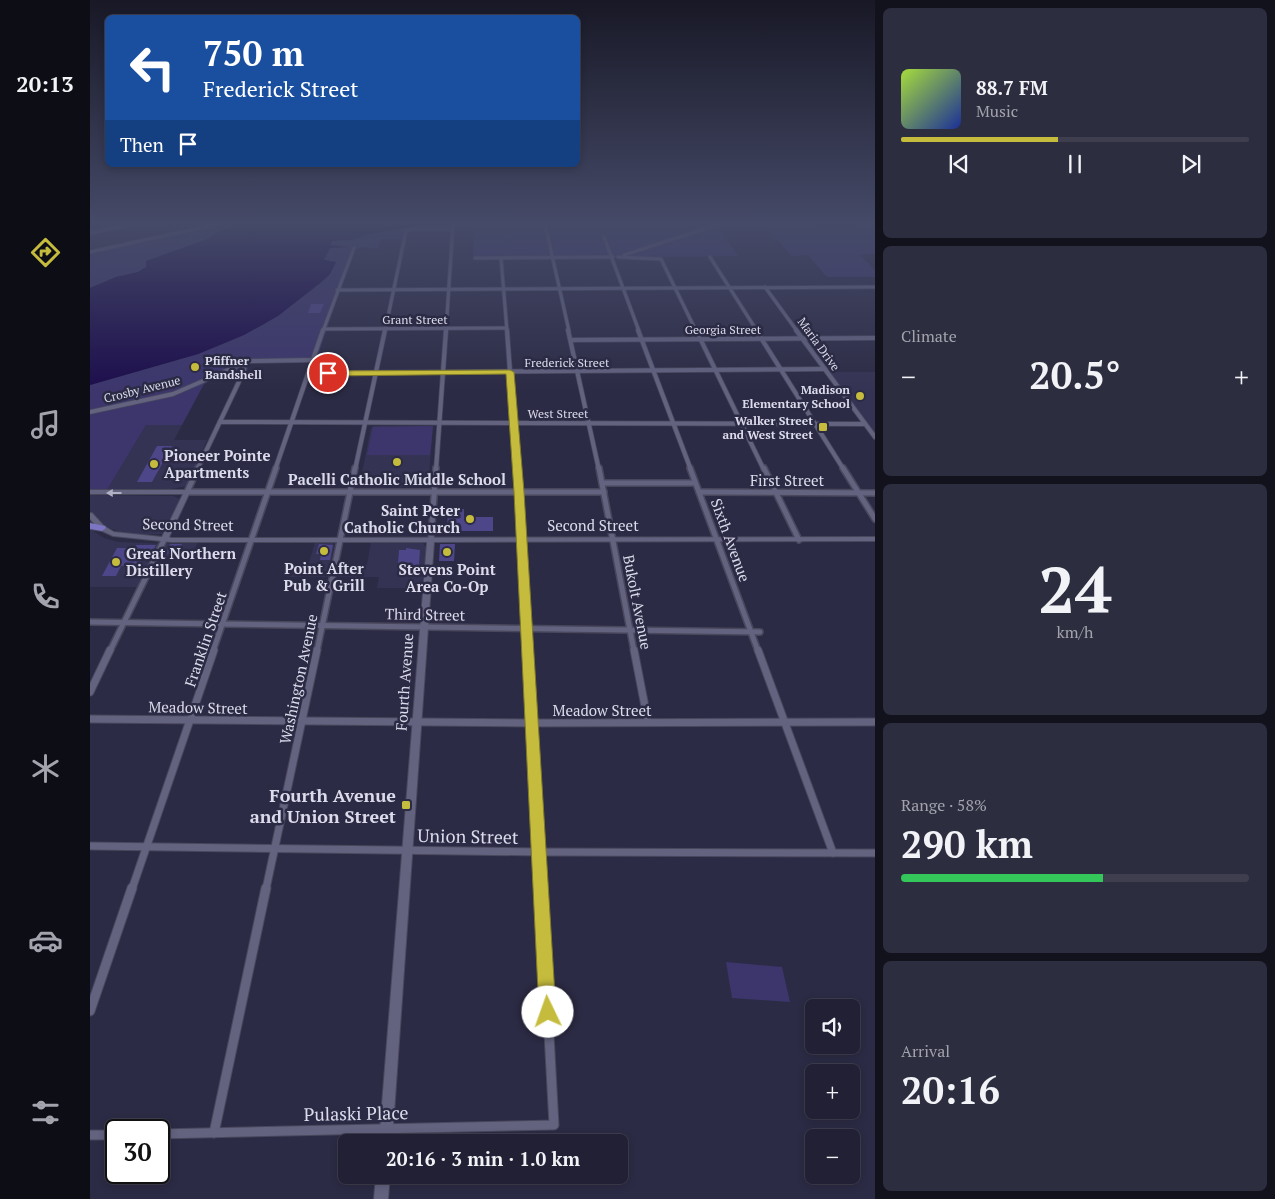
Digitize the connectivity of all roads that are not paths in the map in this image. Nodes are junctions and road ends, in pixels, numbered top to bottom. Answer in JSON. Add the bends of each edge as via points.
{"nodes":[{"id":1,"x":341,"y":280,"type":"edge"},
{"id":2,"x":395,"y":280,"type":"edge"},
{"id":3,"x":449,"y":280,"type":"edge"},
{"id":4,"x":502,"y":280,"type":"edge"},
{"id":5,"x":558,"y":280,"type":"edge"},
{"id":6,"x":619,"y":280,"type":"edge"},
{"id":7,"x":671,"y":280,"type":"edge"},
{"id":8,"x":725,"y":280,"type":"edge"},
{"id":9,"x":730,"y":287,"type":"junction"},
{"id":10,"x":765,"y":287,"type":"junction"},
{"id":11,"x":875,"y":287,"type":"edge"},
{"id":12,"x":560,"y":288,"type":"junction"},
{"id":13,"x":622,"y":288,"type":"junction"},
{"id":14,"x":675,"y":288,"type":"junction"},
{"id":15,"x":393,"y":289,"type":"junction"},
{"id":16,"x":448,"y":289,"type":"junction"},
{"id":17,"x":503,"y":289,"type":"junction"},
{"id":18,"x":337,"y":290,"type":"junction"},
{"id":19,"x":445,"y":328,"type":"junction"},
{"id":20,"x":506,"y":328,"type":"junction"},
{"id":21,"x":324,"y":329,"type":"junction"},
{"id":22,"x":385,"y":329,"type":"junction"},
{"id":23,"x":762,"y":338,"type":"junction"},
{"id":24,"x":803,"y":338,"type":"junction"},
{"id":25,"x":875,"y":338,"type":"edge"},
{"id":26,"x":641,"y":339,"type":"junction"},
{"id":27,"x":701,"y":339,"type":"junction"},
{"id":28,"x":571,"y":340,"type":"junction"},
{"id":29,"x":314,"y":360,"type":"junction"},
{"id":30,"x":244,"y":363,"type":"junction"},
{"id":31,"x":717,"y":370,"type":"junction"},
{"id":32,"x":782,"y":370,"type":"junction"},
{"id":33,"x":826,"y":370,"type":"junction"},
{"id":34,"x":653,"y":371,"type":"junction"},
{"id":35,"x":510,"y":372,"type":"junction"},
{"id":36,"x":577,"y":372,"type":"junction"},
{"id":37,"x":375,"y":373,"type":"junction"},
{"id":38,"x":442,"y":373,"type":"junction"},
{"id":39,"x":309,"y":374,"type":"junction"},
{"id":40,"x":90,"y":412,"type":"edge"},
{"id":41,"x":220,"y":422,"type":"junction"},
{"id":42,"x":292,"y":422,"type":"junction"},
{"id":43,"x":365,"y":422,"type":"junction"},
{"id":44,"x":439,"y":422,"type":"junction"},
{"id":45,"x":514,"y":423,"type":"junction"},
{"id":46,"x":589,"y":423,"type":"junction"},
{"id":47,"x":673,"y":423,"type":"junction"},
{"id":48,"x":815,"y":423,"type":"junction"},
{"id":49,"x":743,"y":424,"type":"junction"},
{"id":50,"x":865,"y":424,"type":"junction"},
{"id":51,"x":875,"y":437,"type":"edge"},
{"id":52,"x":602,"y":483,"type":"junction"},
{"id":53,"x":695,"y":483,"type":"junction"},
{"id":54,"x":90,"y":492,"type":"edge"},
{"id":55,"x":187,"y":492,"type":"junction"},
{"id":56,"x":269,"y":492,"type":"junction"},
{"id":57,"x":351,"y":492,"type":"junction"},
{"id":58,"x":434,"y":492,"type":"junction"},
{"id":59,"x":519,"y":492,"type":"junction"},
{"id":60,"x":604,"y":492,"type":"junction"},
{"id":61,"x":699,"y":492,"type":"junction"},
{"id":62,"x":776,"y":492,"type":"junction"},
{"id":63,"x":859,"y":493,"type":"junction"},
{"id":64,"x":875,"y":493,"type":"edge"},
{"id":65,"x":90,"y":515,"type":"edge"},
{"id":66,"x":875,"y":519,"type":"edge"},
{"id":67,"x":90,"y":526,"type":"edge"},
{"id":68,"x":102,"y":528,"type":"junction"},
{"id":69,"x":165,"y":538,"type":"junction"},
{"id":70,"x":253,"y":538,"type":"junction"},
{"id":71,"x":341,"y":539,"type":"junction"},
{"id":72,"x":431,"y":539,"type":"junction"},
{"id":73,"x":613,"y":539,"type":"junction"},
{"id":74,"x":716,"y":539,"type":"junction"},
{"id":75,"x":521,"y":540,"type":"junction"},
{"id":76,"x":799,"y":540,"type":"junction"},
{"id":77,"x":875,"y":540,"type":"edge"},
{"id":78,"x":90,"y":622,"type":"edge"},
{"id":79,"x":124,"y":622,"type":"junction"},
{"id":80,"x":224,"y":624,"type":"junction"},
{"id":81,"x":323,"y":625,"type":"junction"},
{"id":82,"x":424,"y":626,"type":"junction"},
{"id":83,"x":527,"y":630,"type":"junction"},
{"id":84,"x":631,"y":631,"type":"junction"},
{"id":85,"x":750,"y":632,"type":"junction"},
{"id":86,"x":760,"y":632,"type":"dead end"},
{"id":87,"x":90,"y":692,"type":"edge"},
{"id":88,"x":90,"y":719,"type":"edge"},
{"id":89,"x":191,"y":720,"type":"junction"},
{"id":90,"x":302,"y":721,"type":"junction"},
{"id":91,"x":417,"y":722,"type":"junction"},
{"id":92,"x":648,"y":722,"type":"junction"},
{"id":93,"x":784,"y":722,"type":"junction"},
{"id":94,"x":875,"y":722,"type":"edge"},
{"id":95,"x":532,"y":723,"type":"junction"},
{"id":96,"x":90,"y":846,"type":"edge"},
{"id":97,"x":147,"y":847,"type":"junction"},
{"id":98,"x":275,"y":848,"type":"junction"},
{"id":99,"x":408,"y":850,"type":"junction"},
{"id":100,"x":538,"y":852,"type":"junction"},
{"id":101,"x":833,"y":853,"type":"junction"},
{"id":102,"x":875,"y":853,"type":"edge"},
{"id":103,"x":90,"y":1011,"type":"edge"},
{"id":104,"x":387,"y":1128,"type":"junction"},
{"id":105,"x":214,"y":1133,"type":"junction"},
{"id":106,"x":170,"y":1134,"type":"edge"},
{"id":107,"x":387,"y":1134,"type":"edge"},
{"id":108,"x":90,"y":1135,"type":"edge"},
{"id":109,"x":105,"y":1135,"type":"edge"},
{"id":110,"x":382,"y":1184,"type":"edge"},
{"id":111,"x":381,"y":1199,"type":"edge"}],
"edges":[{"from":1,"to":18,"type":"street","name":"Franklin Street"},
{"from":2,"to":15,"type":"street","name":"Washington Avenue"},
{"from":3,"to":16,"type":"street","name":"Fourth Avenue"},
{"from":4,"to":17,"type":"street"},
{"from":5,"to":12,"type":"street","name":"Bukolt Avenue"},
{"from":6,"to":13,"type":"street","name":"Sixth Avenue"},
{"from":7,"to":14,"type":"street"},
{"from":8,"to":9,"type":"street"},
{"from":9,"to":10,"type":"street"},
{"from":9,"to":14,"type":"street"},
{"from":9,"to":23,"type":"street"},
{"from":10,"to":11,"type":"street"},
{"from":10,"to":24,"type":"street","name":"Maria Drive"},
{"from":12,"to":13,"type":"street"},
{"from":12,"to":17,"type":"street"},
{"from":12,"to":28,"type":"street","name":"Bukolt Avenue"},
{"from":13,"to":14,"type":"street"},
{"from":13,"to":26,"type":"street","name":"Sixth Avenue"},
{"from":14,"to":27,"type":"street"},
{"from":15,"to":16,"type":"street"},
{"from":15,"to":18,"type":"street"},
{"from":15,"to":22,"type":"street","name":"Washington Avenue"},
{"from":16,"to":17,"type":"street"},
{"from":16,"to":19,"type":"street","name":"Fourth Avenue"},
{"from":17,"to":20,"type":"street"},
{"from":18,"to":21,"type":"street","name":"Franklin Street"},
{"from":19,"to":20,"type":"street","name":"Grant Street"},
{"from":19,"to":22,"type":"street","name":"Grant Street"},
{"from":19,"to":38,"type":"street","name":"Fourth Avenue"},
{"from":20,"to":35,"type":"street"},
{"from":21,"to":22,"type":"street","name":"Grant Street"},
{"from":21,"to":29,"type":"street","name":"Franklin Street"},
{"from":22,"to":37,"type":"street","name":"Washington Avenue"},
{"from":23,"to":24,"type":"street","name":"Georgia Street"},
{"from":23,"to":27,"type":"street","name":"Georgia Street"},
{"from":23,"to":32,"type":"street"},
{"from":24,"to":25,"type":"street","name":"Georgia Street"},
{"from":24,"to":33,"type":"street","name":"Maria Drive"},
{"from":26,"to":27,"type":"street","name":"Georgia Street"},
{"from":26,"to":28,"type":"street","name":"Georgia Street"},
{"from":26,"to":34,"type":"street","name":"Sixth Avenue"},
{"from":27,"to":31,"type":"street"},
{"from":28,"to":36,"type":"street","name":"Bukolt Avenue"},
{"from":29,"to":30,"type":"street","name":"Crosby Avenue"},
{"from":29,"to":39,"type":"street","name":"Franklin Street"},
{"from":30,"to":40,"type":"street","name":"Crosby Avenue","via":[[173,394]]},
{"from":30,"to":41,"type":"street","via":[[244,371]]},
{"from":31,"to":32,"type":"street","name":"Frederick Street"},
{"from":31,"to":34,"type":"street","name":"Frederick Street"},
{"from":31,"to":49,"type":"street"},
{"from":32,"to":33,"type":"street","name":"Frederick Street"},
{"from":32,"to":48,"type":"street"},
{"from":33,"to":50,"type":"street","name":"Maria Drive"},
{"from":34,"to":36,"type":"street","name":"Frederick Street"},
{"from":34,"to":47,"type":"street","name":"Sixth Avenue"},
{"from":35,"to":36,"type":"street","name":"Frederick Street"},
{"from":35,"to":38,"type":"street","name":"Frederick Street"},
{"from":35,"to":45,"type":"street"},
{"from":36,"to":46,"type":"street","name":"Bukolt Avenue"},
{"from":37,"to":38,"type":"street","name":"Frederick Street"},
{"from":37,"to":39,"type":"street","name":"Frederick Street"},
{"from":37,"to":43,"type":"street","name":"Washington Avenue"},
{"from":38,"to":44,"type":"street","name":"Fourth Avenue"},
{"from":39,"to":42,"type":"street","name":"Franklin Street"},
{"from":41,"to":42,"type":"street","name":"West Street"},
{"from":41,"to":55,"type":"street"},
{"from":42,"to":43,"type":"street","name":"West Street"},
{"from":42,"to":56,"type":"street","name":"Franklin Street"},
{"from":43,"to":44,"type":"street","name":"West Street"},
{"from":43,"to":57,"type":"street","name":"Washington Avenue"},
{"from":44,"to":45,"type":"street","name":"West Street"},
{"from":44,"to":58,"type":"street","name":"Fourth Avenue"},
{"from":45,"to":46,"type":"street","name":"West Street"},
{"from":45,"to":59,"type":"street"},
{"from":46,"to":47,"type":"street","name":"West Street"},
{"from":46,"to":52,"type":"street","name":"Bukolt Avenue"},
{"from":47,"to":49,"type":"street","name":"West Street"},
{"from":47,"to":53,"type":"street","name":"Sixth Avenue"},
{"from":48,"to":49,"type":"street","name":"West Street"},
{"from":48,"to":50,"type":"street","name":"West Street"},
{"from":48,"to":63,"type":"street"},
{"from":49,"to":62,"type":"street"},
{"from":50,"to":51,"type":"street","name":"Maria Drive"},
{"from":52,"to":53,"type":"street"},
{"from":52,"to":60,"type":"street","name":"Bukolt Avenue"},
{"from":53,"to":61,"type":"street","name":"Sixth Avenue"},
{"from":55,"to":54,"type":"street","one_way":true},
{"from":55,"to":56,"type":"street"},
{"from":55,"to":69,"type":"street"},
{"from":56,"to":57,"type":"street"},
{"from":56,"to":70,"type":"street","name":"Franklin Street"},
{"from":57,"to":58,"type":"street"},
{"from":57,"to":71,"type":"street","name":"Washington Avenue"},
{"from":58,"to":59,"type":"street"},
{"from":58,"to":72,"type":"street","name":"Fourth Avenue"},
{"from":59,"to":60,"type":"street"},
{"from":59,"to":75,"type":"street"},
{"from":60,"to":73,"type":"street","name":"Bukolt Avenue"},
{"from":61,"to":62,"type":"street","name":"First Street"},
{"from":61,"to":74,"type":"street","name":"Sixth Avenue"},
{"from":62,"to":63,"type":"street","name":"First Street"},
{"from":62,"to":76,"type":"street"},
{"from":63,"to":64,"type":"street","name":"First Street"},
{"from":63,"to":66,"type":"street"},
{"from":65,"to":68,"type":"street"},
{"from":67,"to":68,"type":"main road"},
{"from":68,"to":69,"type":"street","name":"Second Street","via":[[124,536]]},
{"from":69,"to":70,"type":"street","name":"Second Street"},
{"from":69,"to":79,"type":"street"},
{"from":70,"to":71,"type":"street","name":"Second Street"},
{"from":70,"to":80,"type":"street","name":"Franklin Street"},
{"from":71,"to":72,"type":"street","name":"Second Street"},
{"from":71,"to":81,"type":"street","name":"Washington Avenue"},
{"from":72,"to":75,"type":"street","name":"Second Street"},
{"from":72,"to":82,"type":"street","name":"Fourth Avenue"},
{"from":73,"to":74,"type":"street","name":"Second Street"},
{"from":73,"to":75,"type":"street","name":"Second Street"},
{"from":73,"to":84,"type":"street","name":"Bukolt Avenue"},
{"from":74,"to":76,"type":"street","name":"Second Street"},
{"from":74,"to":85,"type":"street","name":"Sixth Avenue"},
{"from":75,"to":83,"type":"street"},
{"from":76,"to":77,"type":"street","name":"Second Street"},
{"from":78,"to":79,"type":"street","name":"Third Street"},
{"from":79,"to":80,"type":"street","name":"Third Street"},
{"from":79,"to":87,"type":"street"},
{"from":80,"to":81,"type":"street","name":"Third Street"},
{"from":80,"to":89,"type":"street","name":"Franklin Street"},
{"from":81,"to":82,"type":"street","name":"Third Street"},
{"from":81,"to":90,"type":"street","name":"Washington Avenue"},
{"from":82,"to":83,"type":"street","name":"Third Street"},
{"from":82,"to":91,"type":"street","name":"Fourth Avenue"},
{"from":83,"to":84,"type":"street","name":"Third Street"},
{"from":83,"to":95,"type":"street"},
{"from":84,"to":85,"type":"street","name":"Third Street"},
{"from":84,"to":92,"type":"street","name":"Bukolt Avenue"},
{"from":85,"to":86,"type":"street","name":"Third Street"},
{"from":85,"to":93,"type":"street","name":"Sixth Avenue"},
{"from":88,"to":89,"type":"street","name":"Meadow Street"},
{"from":89,"to":90,"type":"street","name":"Meadow Street"},
{"from":89,"to":97,"type":"street","name":"Franklin Street"},
{"from":90,"to":91,"type":"street","name":"Meadow Street"},
{"from":90,"to":98,"type":"street","name":"Washington Avenue"},
{"from":91,"to":95,"type":"street","name":"Meadow Street"},
{"from":91,"to":99,"type":"street","name":"Fourth Avenue"},
{"from":92,"to":93,"type":"street","name":"Meadow Street"},
{"from":92,"to":95,"type":"street","name":"Meadow Street"},
{"from":93,"to":94,"type":"street","name":"Meadow Street"},
{"from":93,"to":101,"type":"street","name":"Sixth Avenue"},
{"from":95,"to":100,"type":"street"},
{"from":96,"to":97,"type":"street","name":"Union Street"},
{"from":97,"to":98,"type":"street","name":"Union Street"},
{"from":97,"to":103,"type":"street","name":"Franklin Street"},
{"from":98,"to":99,"type":"street","name":"Union Street"},
{"from":98,"to":105,"type":"street","name":"Washington Avenue"},
{"from":99,"to":100,"type":"street","name":"Union Street"},
{"from":99,"to":104,"type":"street","name":"Fourth Avenue"},
{"from":100,"to":101,"type":"street","name":"Union Street"},
{"from":100,"to":104,"type":"street","name":"Pulaski Place","via":[[554,1125]]},
{"from":101,"to":102,"type":"street","name":"Union Street"},
{"from":104,"to":105,"type":"street","name":"Pulaski Place"},
{"from":104,"to":107,"type":"street","name":"Fourth Avenue"},
{"from":105,"to":106,"type":"street","name":"Pulaski Place"},
{"from":108,"to":109,"type":"street"},
{"from":110,"to":111,"type":"street"}]}
